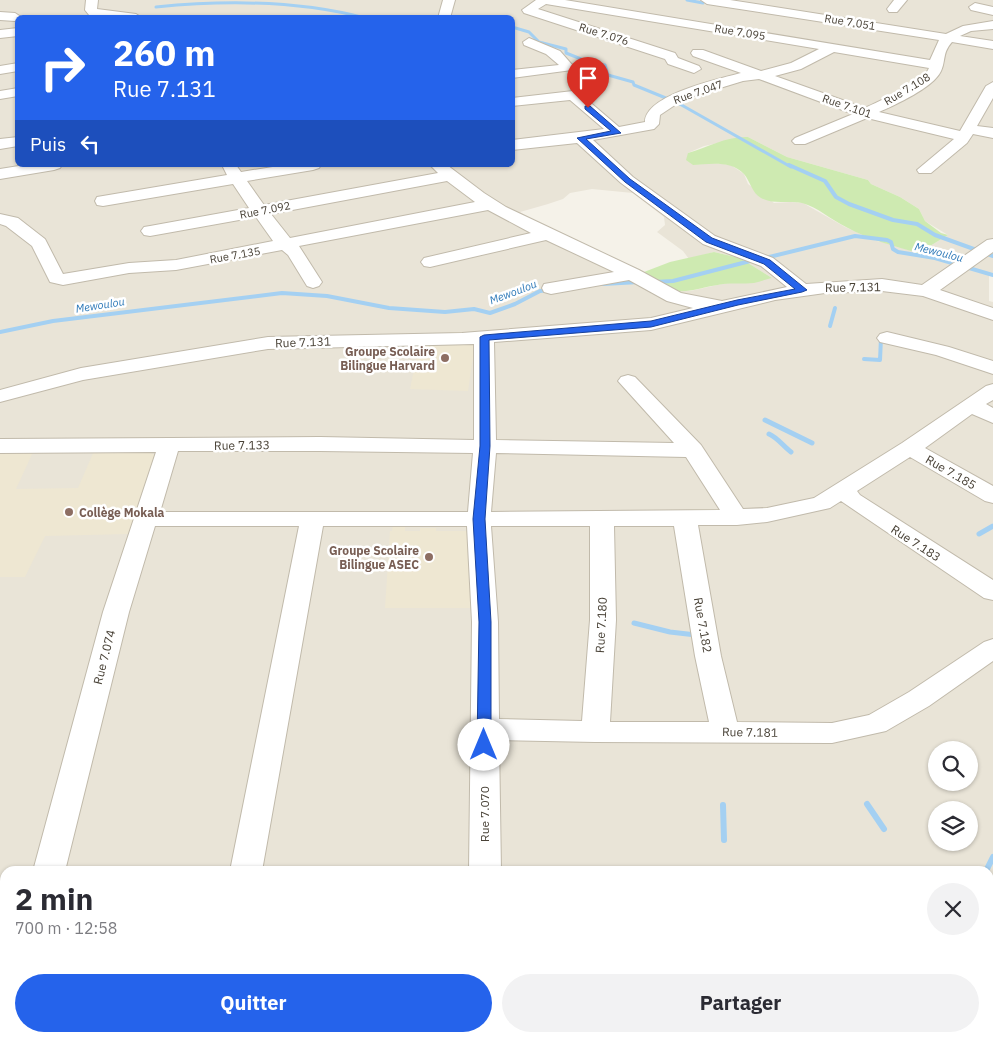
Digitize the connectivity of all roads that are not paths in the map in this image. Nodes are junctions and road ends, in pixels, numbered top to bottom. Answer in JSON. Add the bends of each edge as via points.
{"nodes":[{"id":1,"x":92,"y":0,"type":"edge"},
{"id":2,"x":448,"y":0,"type":"edge"},
{"id":3,"x":543,"y":0,"type":"edge"},
{"id":4,"x":707,"y":0,"type":"edge"},
{"id":5,"x":796,"y":0,"type":"edge"},
{"id":6,"x":975,"y":7,"type":"dead end"},
{"id":7,"x":993,"y":11,"type":"edge"},
{"id":8,"x":782,"y":12,"type":"junction"},
{"id":9,"x":114,"y":15,"type":"edge"},
{"id":10,"x":445,"y":15,"type":"edge"},
{"id":11,"x":0,"y":16,"type":"edge"},
{"id":12,"x":15,"y":17,"type":"dead end"},
{"id":13,"x":574,"y":25,"type":"junction"},
{"id":14,"x":993,"y":26,"type":"edge"},
{"id":15,"x":15,"y":32,"type":"edge"},
{"id":16,"x":0,"y":34,"type":"edge"},
{"id":17,"x":753,"y":34,"type":"junction"},
{"id":18,"x":949,"y":38,"type":"junction"},
{"id":19,"x":993,"y":45,"type":"edge"},
{"id":20,"x":834,"y":47,"type":"junction"},
{"id":21,"x":698,"y":53,"type":"junction"},
{"id":22,"x":670,"y":56,"type":"junction"},
{"id":23,"x":937,"y":64,"type":"junction"},
{"id":24,"x":15,"y":68,"type":"edge"},
{"id":25,"x":694,"y":69,"type":"dead end"},
{"id":26,"x":0,"y":70,"type":"edge"},
{"id":27,"x":557,"y":70,"type":"junction"},
{"id":28,"x":515,"y":74,"type":"edge"},
{"id":29,"x":762,"y":75,"type":"junction"},
{"id":30,"x":993,"y":86,"type":"edge"},
{"id":31,"x":15,"y":92,"type":"edge"},
{"id":32,"x":0,"y":94,"type":"edge"},
{"id":33,"x":573,"y":95,"type":"junction"},
{"id":34,"x":515,"y":102,"type":"edge"},
{"id":35,"x":865,"y":113,"type":"junction"},
{"id":36,"x":966,"y":132,"type":"junction"},
{"id":37,"x":617,"y":133,"type":"junction"},
{"id":38,"x":993,"y":133,"type":"edge"},
{"id":39,"x":581,"y":138,"type":"junction"},
{"id":40,"x":800,"y":141,"type":"dead end"},
{"id":41,"x":15,"y":142,"type":"edge"},
{"id":42,"x":0,"y":144,"type":"edge"},
{"id":43,"x":515,"y":145,"type":"edge"},
{"id":44,"x":42,"y":167,"type":"edge"},
{"id":45,"x":286,"y":167,"type":"edge"},
{"id":46,"x":444,"y":170,"type":"edge"},
{"id":47,"x":925,"y":170,"type":"dead end"},
{"id":48,"x":233,"y":171,"type":"edge"},
{"id":49,"x":0,"y":174,"type":"edge"},
{"id":50,"x":103,"y":201,"type":"dead end"},
{"id":51,"x":491,"y":204,"type":"junction"},
{"id":52,"x":260,"y":211,"type":"junction"},
{"id":53,"x":0,"y":219,"type":"edge"},
{"id":54,"x":150,"y":231,"type":"dead end"},
{"id":55,"x":546,"y":234,"type":"junction"},
{"id":56,"x":993,"y":244,"type":"edge"},
{"id":57,"x":287,"y":245,"type":"junction"},
{"id":58,"x":430,"y":262,"type":"dead end"},
{"id":59,"x":634,"y":274,"type":"junction"},
{"id":60,"x":313,"y":282,"type":"dead end"},
{"id":61,"x":551,"y":288,"type":"dead end"},
{"id":62,"x":802,"y":290,"type":"junction"},
{"id":63,"x":926,"y":291,"type":"junction"},
{"id":64,"x":737,"y":303,"type":"junction"},
{"id":65,"x":993,"y":314,"type":"edge"},
{"id":66,"x":484,"y":337,"type":"junction"},
{"id":67,"x":887,"y":338,"type":"dead end"},
{"id":68,"x":993,"y":368,"type":"edge"},
{"id":69,"x":628,"y":381,"type":"dead end"},
{"id":70,"x":993,"y":390,"type":"edge"},
{"id":71,"x":0,"y":396,"type":"edge"},
{"id":72,"x":972,"y":406,"type":"junction"},
{"id":73,"x":993,"y":417,"type":"edge"},
{"id":74,"x":0,"y":446,"type":"edge"},
{"id":75,"x":170,"y":446,"type":"junction"},
{"id":76,"x":485,"y":446,"type":"junction"},
{"id":77,"x":910,"y":448,"type":"junction"},
{"id":78,"x":693,"y":450,"type":"junction"},
{"id":79,"x":843,"y":489,"type":"junction"},
{"id":80,"x":993,"y":496,"type":"edge"},
{"id":81,"x":602,"y":518,"type":"junction"},
{"id":82,"x":737,"y":518,"type":"junction"},
{"id":83,"x":146,"y":519,"type":"junction"},
{"id":84,"x":312,"y":519,"type":"junction"},
{"id":85,"x":479,"y":519,"type":"junction"},
{"id":86,"x":685,"y":519,"type":"junction"},
{"id":87,"x":993,"y":592,"type":"edge"},
{"id":88,"x":993,"y":648,"type":"edge"},
{"id":89,"x":484,"y":729,"type":"junction"},
{"id":90,"x":725,"y":731,"type":"junction"},
{"id":91,"x":595,"y":732,"type":"junction"},
{"id":92,"x":50,"y":866,"type":"edge"},
{"id":93,"x":247,"y":866,"type":"edge"},
{"id":94,"x":485,"y":866,"type":"edge"}],
"edges":[{"from":1,"to":9,"type":"street","via":[[93,12]]},
{"from":2,"to":10,"type":"street"},
{"from":3,"to":13,"type":"street","name":"Rue 7.076","via":[[528,10]]},
{"from":3,"to":17,"type":"street","name":"Rue 7.095"},
{"from":4,"to":8,"type":"street","name":"Rue 7.051"},
{"from":5,"to":8,"type":"street"},
{"from":6,"to":7,"type":"street"},
{"from":8,"to":17,"type":"street"},
{"from":8,"to":18,"type":"street","name":"Rue 7.051"},
{"from":11,"to":12,"type":"street"},
{"from":13,"to":22,"type":"street","name":"Rue 7.076"},
{"from":13,"to":27,"type":"street","via":[[523,41],[553,51],[567,66]]},
{"from":14,"to":18,"type":"street","via":[[964,28]]},
{"from":15,"to":16,"type":"street"},
{"from":17,"to":20,"type":"street","name":"Rue 7.095"},
{"from":17,"to":21,"type":"street"},
{"from":18,"to":19,"type":"street","name":"Rue 7.051"},
{"from":18,"to":23,"type":"street","name":"Rue 7.108","via":[[937,56]]},
{"from":20,"to":23,"type":"street","name":"Rue 7.095"},
{"from":20,"to":29,"type":"street","name":"Rue 7.047","via":[[796,66]]},
{"from":21,"to":22,"type":"street"},
{"from":21,"to":29,"type":"street","name":"Rue 7.101"},
{"from":22,"to":25,"type":"street","name":"Rue 7.076","via":[[673,61]]},
{"from":23,"to":35,"type":"street","name":"Rue 7.108","via":[[932,75],[919,84]]},
{"from":24,"to":26,"type":"street"},
{"from":27,"to":28,"type":"street"},
{"from":27,"to":33,"type":"street"},
{"from":29,"to":35,"type":"street","name":"Rue 7.101"},
{"from":29,"to":37,"type":"street","name":"Rue 7.047","via":[[742,77],[679,96],[655,112],[650,126]]},
{"from":30,"to":36,"type":"street"},
{"from":31,"to":32,"type":"street"},
{"from":33,"to":34,"type":"street"},
{"from":33,"to":37,"type":"street"},
{"from":35,"to":36,"type":"street","name":"Rue 7.101","via":[[905,124]]},
{"from":35,"to":40,"type":"street","name":"Rue 7.108"},
{"from":36,"to":38,"type":"street","name":"Rue 7.101"},
{"from":36,"to":47,"type":"street","via":[[962,140]]},
{"from":37,"to":39,"type":"street","name":"Rue 7.047"},
{"from":39,"to":43,"type":"street","name":"Rue 7.047"},
{"from":39,"to":62,"type":"street","via":[[627,180],[709,240],[767,262]]},
{"from":41,"to":42,"type":"street"},
{"from":44,"to":49,"type":"street"},
{"from":45,"to":48,"type":"street"},
{"from":46,"to":51,"type":"street"},
{"from":46,"to":52,"type":"street","name":"Rue 7.092","via":[[380,188]]},
{"from":48,"to":50,"type":"street"},
{"from":48,"to":52,"type":"street"},
{"from":51,"to":55,"type":"street"},
{"from":51,"to":57,"type":"street","name":"Rue 7.135"},
{"from":52,"to":54,"type":"street","name":"Rue 7.092"},
{"from":52,"to":57,"type":"street"},
{"from":53,"to":57,"type":"street","name":"Rue 7.135","via":[[12,222],[39,243],[58,279],[69,280]]},
{"from":55,"to":58,"type":"street"},
{"from":55,"to":59,"type":"street"},
{"from":56,"to":63,"type":"street"},
{"from":57,"to":60,"type":"street","via":[[295,252]]},
{"from":59,"to":61,"type":"street"},
{"from":59,"to":64,"type":"street","via":[[674,299],[691,303]]},
{"from":62,"to":63,"type":"street","name":"Rue 7.131","via":[[882,285]]},
{"from":62,"to":64,"type":"street","name":"Rue 7.131"},
{"from":63,"to":65,"type":"street","name":"Rue 7.131"},
{"from":64,"to":66,"type":"street","name":"Rue 7.131","via":[[651,324]]},
{"from":66,"to":71,"type":"street","name":"Rue 7.131","via":[[268,343],[115,367]]},
{"from":66,"to":76,"type":"street","name":"Rue 7.070"},
{"from":67,"to":68,"type":"street"},
{"from":69,"to":78,"type":"street"},
{"from":70,"to":72,"type":"street"},
{"from":72,"to":73,"type":"street"},
{"from":72,"to":77,"type":"street"},
{"from":74,"to":75,"type":"street","name":"Rue 7.133"},
{"from":75,"to":76,"type":"street","name":"Rue 7.133"},
{"from":75,"to":83,"type":"street","name":"Rue 7.074"},
{"from":76,"to":78,"type":"street","name":"Rue 7.133"},
{"from":76,"to":85,"type":"street","name":"Rue 7.070"},
{"from":77,"to":79,"type":"street"},
{"from":77,"to":80,"type":"street","name":"Rue 7.185"},
{"from":78,"to":82,"type":"street"},
{"from":79,"to":82,"type":"street","via":[[822,503],[793,511]]},
{"from":79,"to":87,"type":"street","name":"Rue 7.183","via":[[852,500]]},
{"from":81,"to":85,"type":"street"},
{"from":81,"to":86,"type":"street"},
{"from":81,"to":91,"type":"street","name":"Rue 7.180","via":[[603,620]]},
{"from":82,"to":86,"type":"street"},
{"from":83,"to":84,"type":"street"},
{"from":83,"to":92,"type":"street","name":"Rue 7.074","via":[[116,612]]},
{"from":84,"to":85,"type":"street"},
{"from":84,"to":93,"type":"street"},
{"from":85,"to":89,"type":"street","name":"Rue 7.070","via":[[485,622]]},
{"from":86,"to":90,"type":"street","name":"Rue 7.182","via":[[708,656]]},
{"from":88,"to":90,"type":"street","name":"Rue 7.181","via":[[876,724],[832,733]]},
{"from":89,"to":91,"type":"street","name":"Rue 7.181"},
{"from":89,"to":94,"type":"street","name":"Rue 7.070"},
{"from":90,"to":91,"type":"street","name":"Rue 7.181"}]}
